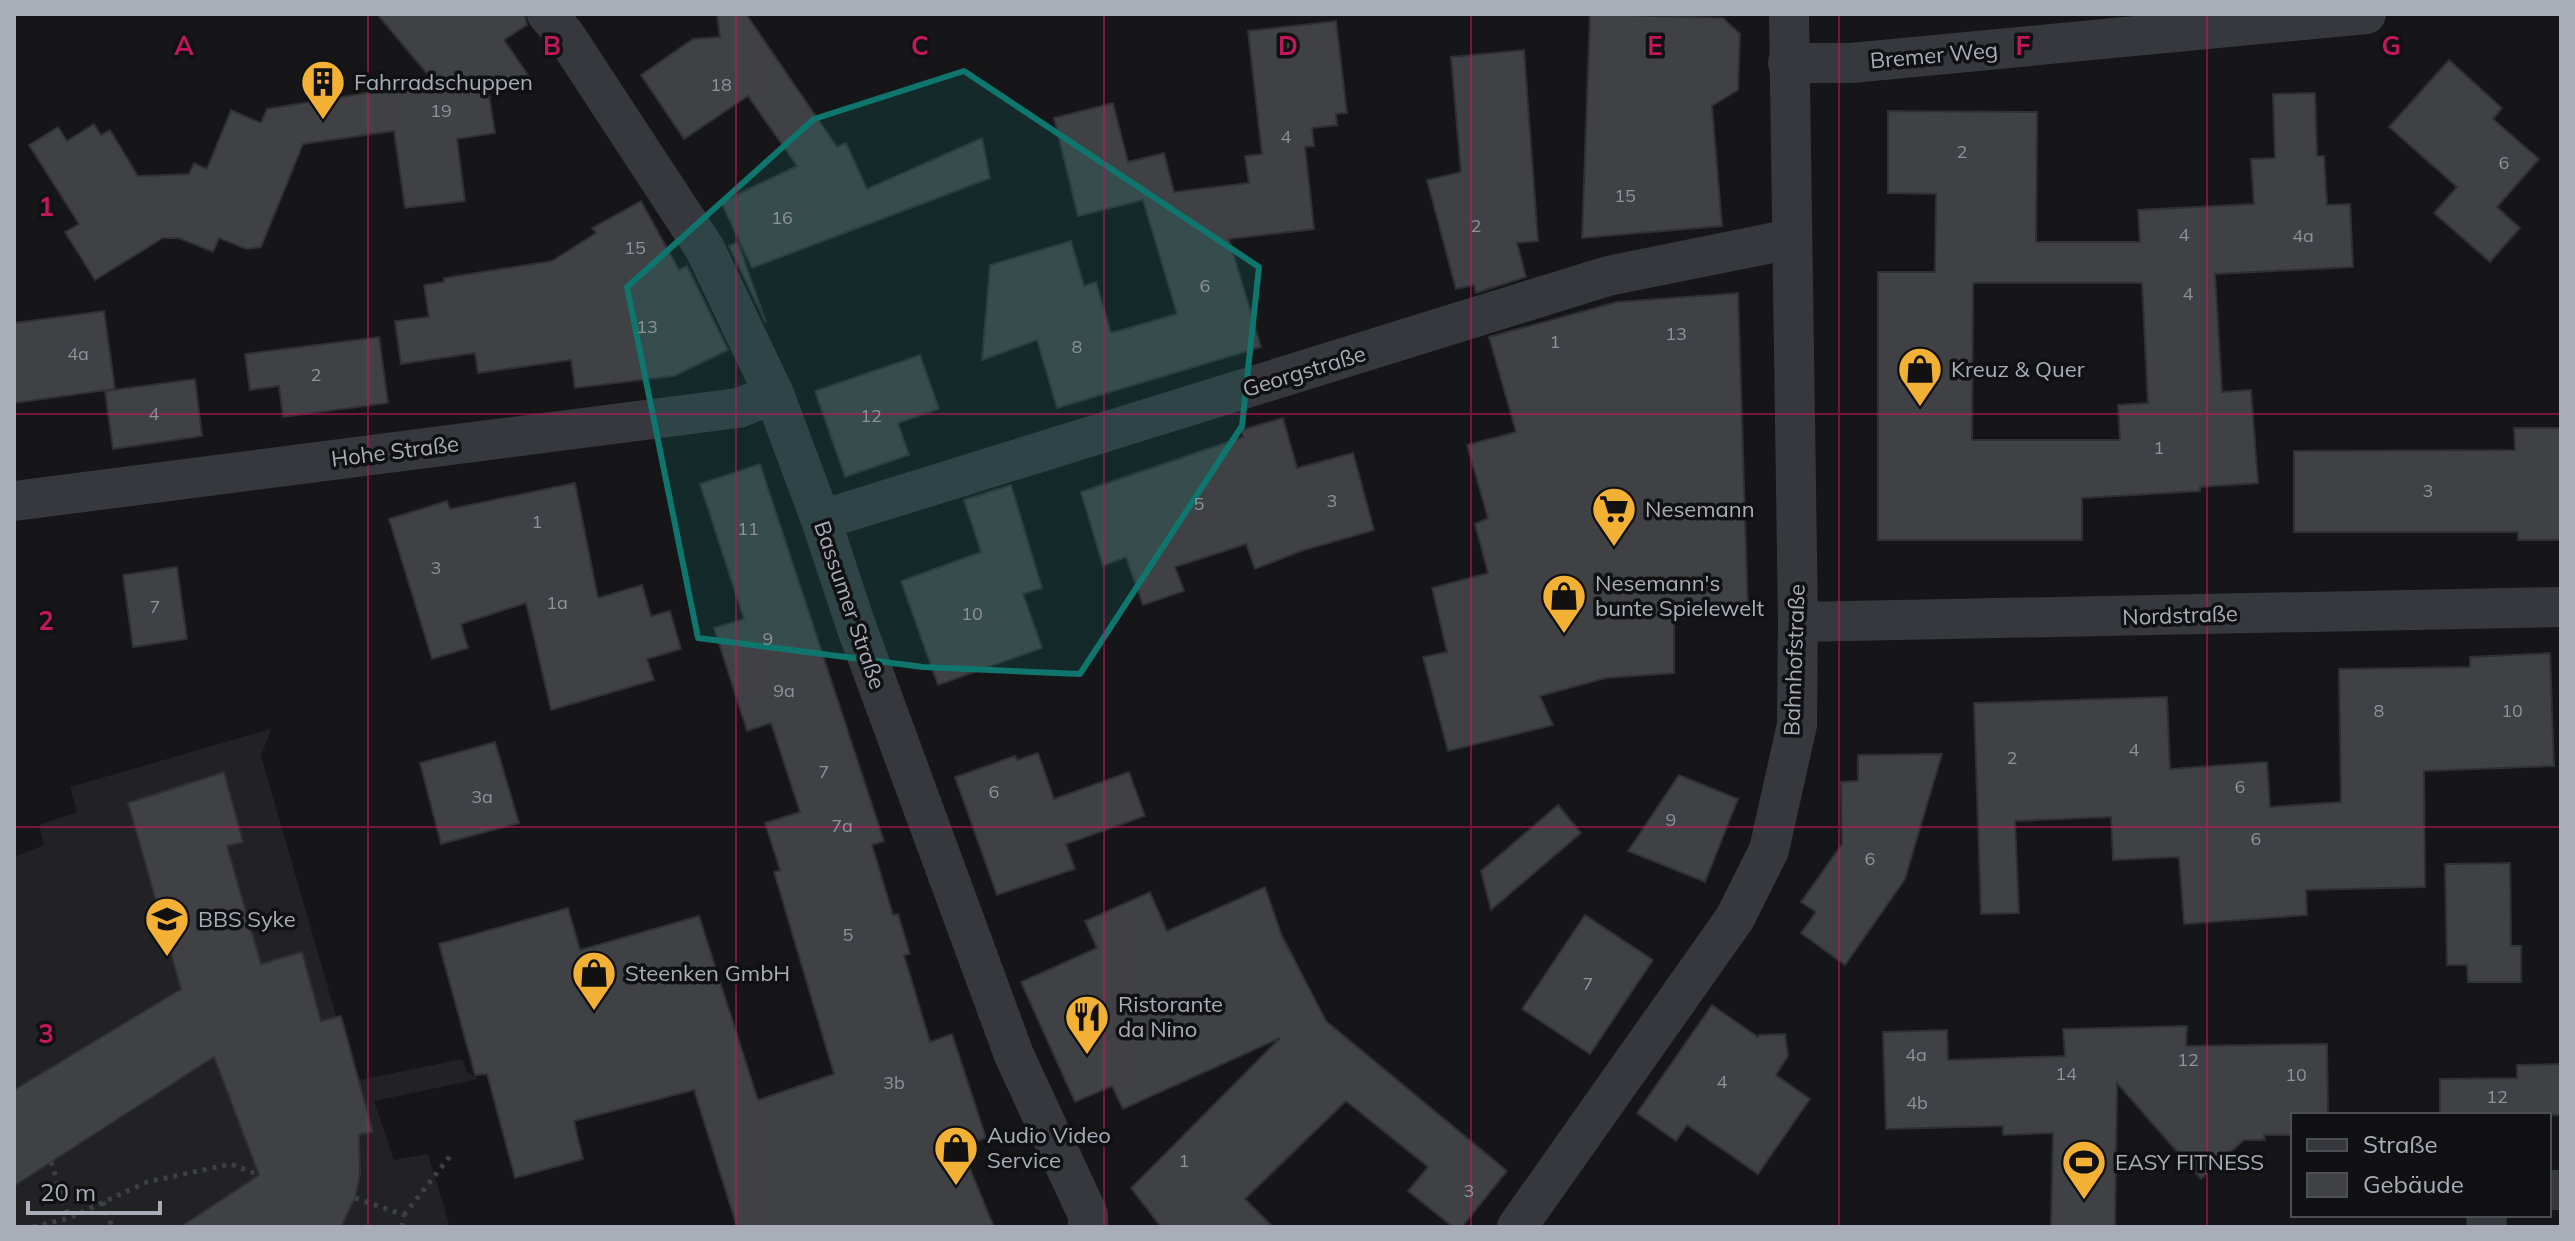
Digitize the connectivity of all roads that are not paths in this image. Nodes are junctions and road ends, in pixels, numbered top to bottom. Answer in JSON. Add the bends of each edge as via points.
{"nodes":[{"id":1,"x":547,"y":14,"type":"edge"},
{"id":2,"x":1789,"y":14,"type":"edge"},
{"id":3,"x":2366,"y":14,"type":"edge"},
{"id":4,"x":1788,"y":63,"type":"junction"},
{"id":5,"x":1791,"y":239,"type":"junction"},
{"id":6,"x":774,"y":394,"type":"junction"},
{"id":7,"x":14,"y":501,"type":"edge"},
{"id":8,"x":821,"y":520,"type":"junction"},
{"id":9,"x":2561,"y":607,"type":"edge"},
{"id":10,"x":1798,"y":622,"type":"junction"},
{"id":11,"x":1088,"y":1227,"type":"edge"},
{"id":12,"x":1517,"y":1227,"type":"edge"}],
"edges":[{"from":1,"to":6,"type":"street","name":"Bassumer Straße","via":[[705,249]]},
{"from":2,"to":4,"type":"street","name":"Bahnhofstraße"},
{"from":3,"to":4,"type":"street","name":"Bremer Weg","via":[[1851,63]]},
{"from":4,"to":5,"type":"street","name":"Bahnhofstraße"},
{"from":5,"to":8,"type":"street","name":"Georgstraße","via":[[1608,276]]},
{"from":5,"to":10,"type":"street","name":"Bahnhofstraße"},
{"from":6,"to":7,"type":"street","name":"Hohe Straße","via":[[738,408]]},
{"from":6,"to":8,"type":"street","name":"Bassumer Straße"},
{"from":8,"to":11,"type":"street","name":"Bassumer Straße","via":[[1014,1055],[1088,1215]]},
{"from":9,"to":10,"type":"street","name":"Nordstraße"},
{"from":10,"to":12,"type":"street","name":"Bahnhofstraße","via":[[1797,725],[1769,850],[1735,918]]}]}
